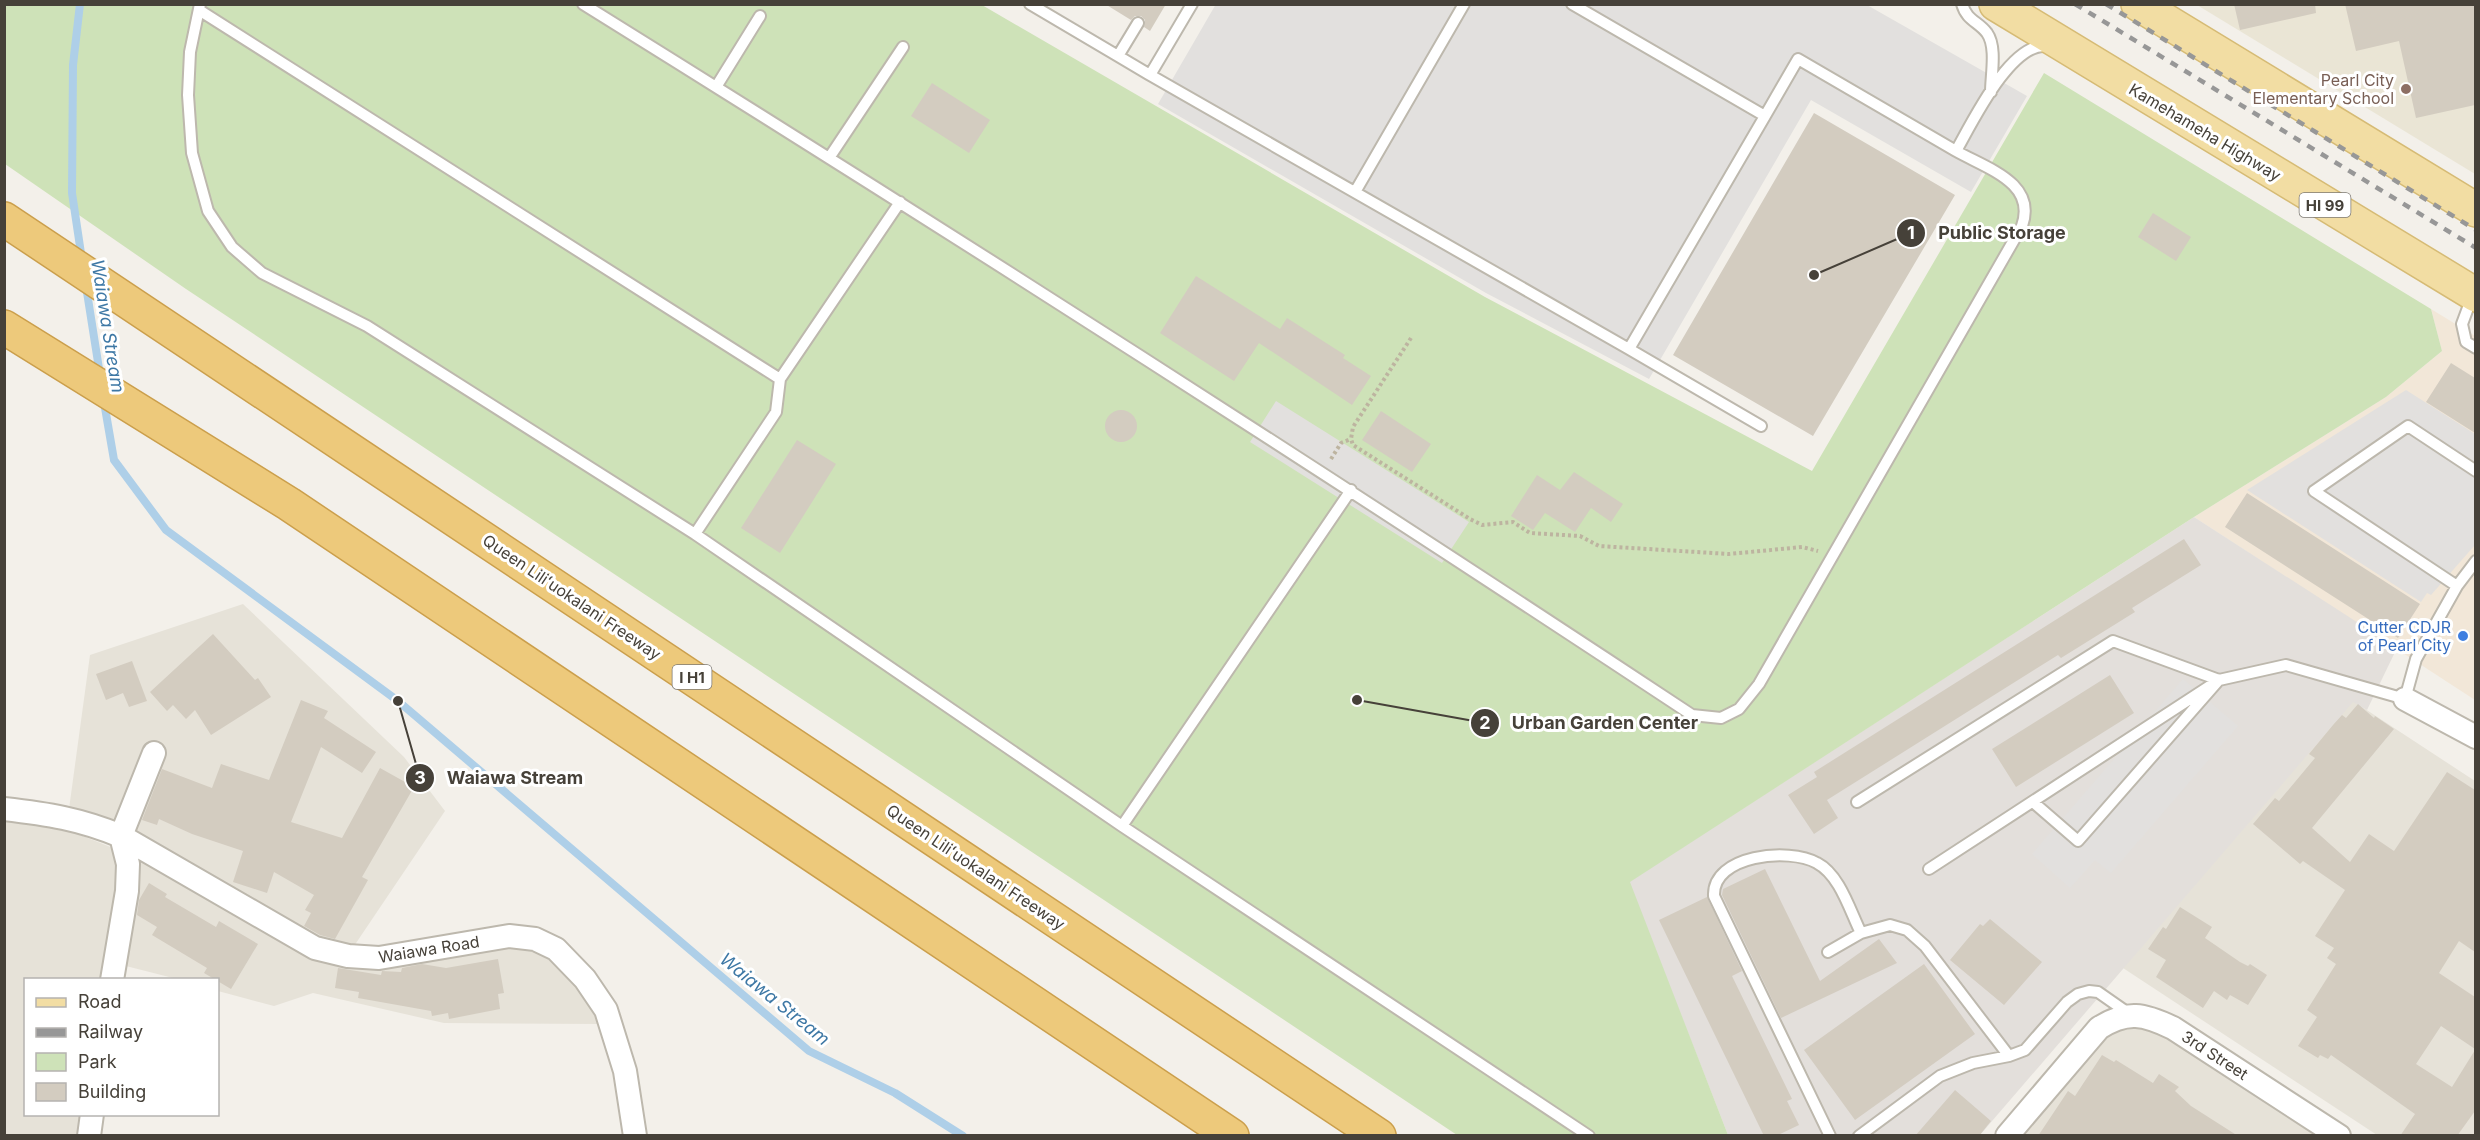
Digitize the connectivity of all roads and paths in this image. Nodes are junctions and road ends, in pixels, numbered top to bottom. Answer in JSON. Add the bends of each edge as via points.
{"nodes":[{"id":1,"x":583,"y":4,"type":"edge"},
{"id":2,"x":1030,"y":4,"type":"edge"},
{"id":3,"x":1192,"y":4,"type":"edge"},
{"id":4,"x":1464,"y":4,"type":"edge"},
{"id":5,"x":1572,"y":4,"type":"edge"},
{"id":6,"x":1962,"y":4,"type":"edge"},
{"id":7,"x":1996,"y":4,"type":"edge"},
{"id":8,"x":2138,"y":4,"type":"edge"},
{"id":9,"x":199,"y":7,"type":"edge"},
{"id":10,"x":760,"y":16,"type":"dead end"},
{"id":11,"x":1138,"y":23,"type":"dead end"},
{"id":12,"x":903,"y":47,"type":"dead end"},
{"id":13,"x":2066,"y":47,"type":"junction"},
{"id":14,"x":1118,"y":56,"type":"junction"},
{"id":15,"x":1150,"y":75,"type":"junction"},
{"id":16,"x":716,"y":87,"type":"junction"},
{"id":17,"x":1991,"y":92,"type":"junction"},
{"id":18,"x":1765,"y":116,"type":"junction"},
{"id":19,"x":1956,"y":151,"type":"junction"},
{"id":20,"x":830,"y":158,"type":"junction"},
{"id":21,"x":1355,"y":192,"type":"junction"},
{"id":22,"x":900,"y":202,"type":"junction"},
{"id":23,"x":2475,"y":210,"type":"edge"},
{"id":24,"x":4,"y":219,"type":"edge"},
{"id":25,"x":2475,"y":295,"type":"edge"},
{"id":26,"x":4,"y":327,"type":"edge"},
{"id":27,"x":1411,"y":338,"type":"dead end"},
{"id":28,"x":2475,"y":348,"type":"edge"},
{"id":29,"x":1629,"y":349,"type":"junction"},
{"id":30,"x":780,"y":379,"type":"junction"},
{"id":31,"x":1761,"y":426,"type":"dead end"},
{"id":32,"x":1351,"y":439,"type":"junction"},
{"id":33,"x":1332,"y":457,"type":"dead end"},
{"id":34,"x":2475,"y":471,"type":"edge"},
{"id":35,"x":1351,"y":490,"type":"junction"},
{"id":36,"x":695,"y":534,"type":"junction"},
{"id":37,"x":1831,"y":560,"type":"junction"},
{"id":38,"x":2475,"y":561,"type":"edge"},
{"id":39,"x":2457,"y":586,"type":"junction"},
{"id":40,"x":2219,"y":680,"type":"junction"},
{"id":41,"x":2405,"y":699,"type":"junction"},
{"id":42,"x":2475,"y":737,"type":"edge"},
{"id":43,"x":154,"y":753,"type":"dead end"},
{"id":44,"x":1857,"y":802,"type":"dead end"},
{"id":45,"x":2033,"y":802,"type":"junction"},
{"id":46,"x":4,"y":808,"type":"edge"},
{"id":47,"x":1122,"y":826,"type":"junction"},
{"id":48,"x":121,"y":836,"type":"junction"},
{"id":49,"x":1929,"y":869,"type":"dead end"},
{"id":50,"x":1861,"y":933,"type":"junction"},
{"id":51,"x":1827,"y":952,"type":"dead end"},
{"id":52,"x":112,"y":978,"type":"edge"},
{"id":53,"x":2132,"y":1015,"type":"junction"},
{"id":54,"x":2009,"y":1056,"type":"junction"},
{"id":55,"x":92,"y":1116,"type":"edge"},
{"id":56,"x":89,"y":1136,"type":"edge"},
{"id":57,"x":635,"y":1136,"type":"edge"},
{"id":58,"x":1232,"y":1136,"type":"edge"},
{"id":59,"x":1379,"y":1136,"type":"edge"},
{"id":60,"x":1589,"y":1136,"type":"edge"},
{"id":61,"x":1830,"y":1136,"type":"edge"},
{"id":62,"x":1859,"y":1136,"type":"edge"},
{"id":63,"x":2007,"y":1136,"type":"edge"},
{"id":64,"x":2339,"y":1136,"type":"edge"}],
"edges":[{"from":1,"to":16,"type":"lane"},
{"from":2,"to":14,"type":"lane"},
{"from":3,"to":15,"type":"lane"},
{"from":4,"to":21,"type":"lane"},
{"from":5,"to":18,"type":"lane"},
{"from":6,"to":17,"type":"lane","via":[[1965,14],[1986,33],[1990,42]]},
{"from":7,"to":13,"type":"main road","name":"Kamehameha Highway","number":"HI 99"},
{"from":8,"to":23,"type":"main road"},
{"from":9,"to":30,"type":"lane"},
{"from":9,"to":36,"type":"lane","via":[[190,52],[192,153],[208,211],[232,247],[262,273],[367,326]]},
{"from":10,"to":16,"type":"lane"},
{"from":11,"to":14,"type":"lane"},
{"from":12,"to":20,"type":"lane"},
{"from":13,"to":17,"type":"lane","via":[[2037,45],[2028,50]]},
{"from":13,"to":25,"type":"main road","name":"Kamehameha Highway","number":"HI 99"},
{"from":14,"to":15,"type":"lane"},
{"from":15,"to":21,"type":"lane"},
{"from":16,"to":20,"type":"lane"},
{"from":17,"to":19,"type":"lane"},
{"from":18,"to":19,"type":"lane","via":[[1798,58]]},
{"from":18,"to":29,"type":"lane"},
{"from":19,"to":37,"type":"lane","via":[[2012,183],[2024,196],[2027,213]]},
{"from":20,"to":22,"type":"lane"},
{"from":21,"to":29,"type":"lane"},
{"from":22,"to":30,"type":"lane"},
{"from":22,"to":35,"type":"lane"},
{"from":24,"to":59,"type":"highway","name":"Queen Liliʻuokalani Freeway","number":"I H1"},
{"from":25,"to":28,"type":"lane","via":[[2462,324],[2466,342]]},
{"from":26,"to":58,"type":"highway","via":[[290,504]]},
{"from":27,"to":32,"type":"path","via":[[1353,427]]},
{"from":29,"to":31,"type":"lane"},
{"from":30,"to":36,"type":"lane","via":[[777,412]]},
{"from":32,"to":33,"type":"path","via":[[1341,443]]},
{"from":32,"to":37,"type":"path","via":[[1353,445],[1482,525],[1513,522],[1530,533],[1580,536],[1599,546],[1729,554],[1802,547],[1817,550]]},
{"from":34,"to":39,"type":"lane","via":[[2408,426],[2314,491]]},
{"from":35,"to":37,"type":"lane","via":[[1692,715],[1721,718],[1739,709],[1759,684]]},
{"from":35,"to":47,"type":"lane"},
{"from":36,"to":47,"type":"lane"},
{"from":38,"to":39,"type":"lane"},
{"from":39,"to":41,"type":"lane","via":[[2416,659]]},
{"from":40,"to":41,"type":"lane","via":[[2286,665]]},
{"from":40,"to":44,"type":"lane","via":[[2113,641]]},
{"from":40,"to":45,"type":"lane"},
{"from":40,"to":45,"type":"lane","via":[[2078,841]]},
{"from":41,"to":42,"type":"street"},
{"from":43,"to":48,"type":"street"},
{"from":45,"to":49,"type":"lane"},
{"from":46,"to":48,"type":"street","name":"Waiawa Road","via":[[64,817]]},
{"from":47,"to":60,"type":"lane"},
{"from":48,"to":52,"type":"street","via":[[128,864],[127,891]]},
{"from":48,"to":57,"type":"street","name":"Waiawa Road","via":[[315,948],[379,958],[509,936],[535,939],[556,950],[585,979],[606,1010],[625,1071]]},
{"from":50,"to":51,"type":"lane"},
{"from":50,"to":54,"type":"lane","via":[[1890,925],[1906,930],[1924,946]]},
{"from":50,"to":61,"type":"lane","via":[[1832,876],[1817,863],[1802,858],[1757,857],[1724,872],[1713,887],[1714,897]]},
{"from":53,"to":54,"type":"lane","via":[[2098,992],[2078,994],[2025,1050]]},
{"from":53,"to":63,"type":"street","via":[[2099,1028]]},
{"from":53,"to":64,"type":"street","name":"3rd Street","via":[[2173,1028]]},
{"from":54,"to":62,"type":"lane","via":[[1973,1063],[1940,1077]]},
{"from":55,"to":56,"type":"street"}]}
